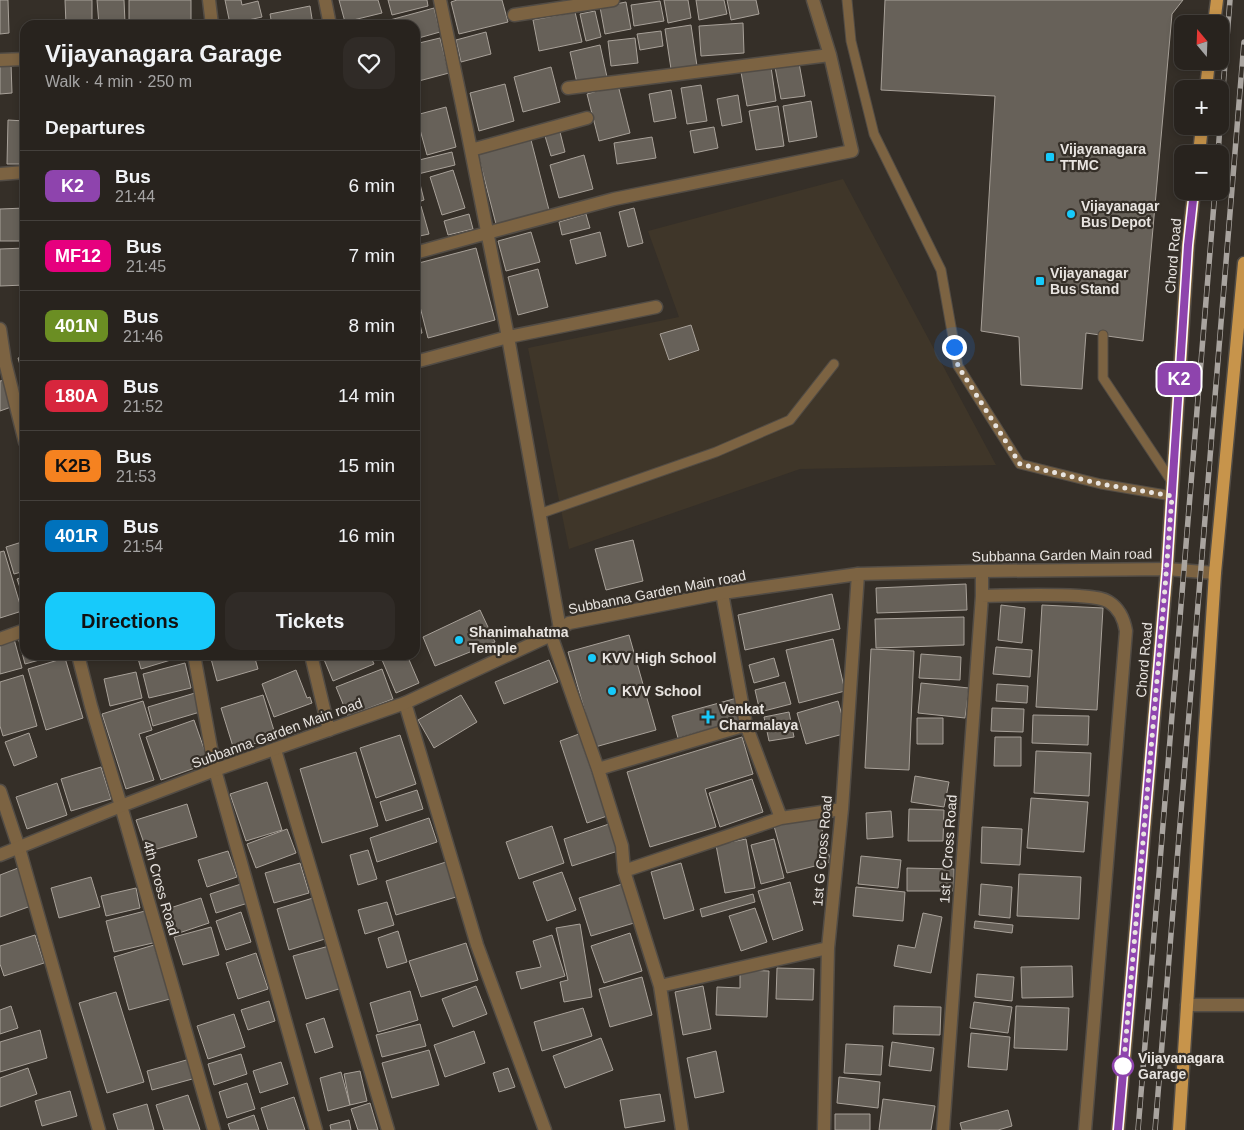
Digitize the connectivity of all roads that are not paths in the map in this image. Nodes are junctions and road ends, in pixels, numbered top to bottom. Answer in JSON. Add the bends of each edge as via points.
{"nodes":[{"id":1,"x":209,"y":0,"type":"edge"},
{"id":2,"x":325,"y":0,"type":"edge"},
{"id":3,"x":440,"y":0,"type":"edge"},
{"id":4,"x":613,"y":0,"type":"edge"},
{"id":5,"x":813,"y":0,"type":"edge"},
{"id":6,"x":847,"y":0,"type":"edge"},
{"id":7,"x":1216,"y":0,"type":"edge"},
{"id":8,"x":514,"y":15,"type":"dead end"},
{"id":9,"x":1215,"y":15,"type":"edge"},
{"id":10,"x":211,"y":20,"type":"edge"},
{"id":11,"x":329,"y":20,"type":"edge"},
{"id":12,"x":830,"y":55,"type":"junction"},
{"id":13,"x":20,"y":59,"type":"edge"},
{"id":14,"x":0,"y":60,"type":"edge"},
{"id":15,"x":568,"y":88,"type":"dead end"},
{"id":16,"x":588,"y":118,"type":"dead end"},
{"id":17,"x":471,"y":150,"type":"junction"},
{"id":18,"x":20,"y":172,"type":"edge"},
{"id":19,"x":0,"y":174,"type":"edge"},
{"id":20,"x":1193,"y":200,"type":"edge"},
{"id":21,"x":487,"y":233,"type":"junction"},
{"id":22,"x":420,"y":252,"type":"edge"},
{"id":23,"x":1244,"y":263,"type":"edge"},
{"id":24,"x":656,"y":307,"type":"dead end"},
{"id":25,"x":0,"y":329,"type":"edge"},
{"id":26,"x":1103,"y":335,"type":"dead end"},
{"id":27,"x":508,"y":337,"type":"junction"},
{"id":28,"x":420,"y":361,"type":"edge"},
{"id":29,"x":834,"y":364,"type":"dead end"},
{"id":30,"x":1238,"y":380,"type":"edge"},
{"id":31,"x":20,"y":422,"type":"edge"},
{"id":32,"x":1172,"y":482,"type":"junction"},
{"id":33,"x":1172,"y":496,"type":"junction"},
{"id":34,"x":540,"y":514,"type":"junction"},
{"id":35,"x":1167,"y":569,"type":"junction"},
{"id":36,"x":982,"y":571,"type":"junction"},
{"id":37,"x":1215,"y":573,"type":"junction"},
{"id":38,"x":858,"y":574,"type":"junction"},
{"id":39,"x":722,"y":593,"type":"junction"},
{"id":40,"x":982,"y":596,"type":"junction"},
{"id":41,"x":20,"y":632,"type":"edge"},
{"id":42,"x":555,"y":632,"type":"junction"},
{"id":43,"x":0,"y":639,"type":"edge"},
{"id":44,"x":79,"y":660,"type":"edge"},
{"id":45,"x":195,"y":660,"type":"edge"},
{"id":46,"x":312,"y":660,"type":"edge"},
{"id":47,"x":406,"y":703,"type":"junction"},
{"id":48,"x":746,"y":725,"type":"junction"},
{"id":49,"x":329,"y":730,"type":"junction"},
{"id":50,"x":275,"y":750,"type":"junction"},
{"id":51,"x":598,"y":769,"type":"junction"},
{"id":52,"x":215,"y":770,"type":"junction"},
{"id":53,"x":0,"y":791,"type":"edge"},
{"id":54,"x":121,"y":806,"type":"junction"},
{"id":55,"x":842,"y":809,"type":"junction"},
{"id":56,"x":781,"y":818,"type":"junction"},
{"id":57,"x":20,"y":848,"type":"junction"},
{"id":58,"x":0,"y":855,"type":"edge"},
{"id":59,"x":624,"y":871,"type":"junction"},
{"id":60,"x":828,"y":948,"type":"junction"},
{"id":61,"x":660,"y":986,"type":"junction"},
{"id":62,"x":1187,"y":1005,"type":"junction"},
{"id":63,"x":1244,"y":1005,"type":"edge"},
{"id":64,"x":99,"y":1130,"type":"edge"},
{"id":65,"x":214,"y":1130,"type":"edge"},
{"id":66,"x":316,"y":1130,"type":"edge"},
{"id":67,"x":388,"y":1130,"type":"edge"},
{"id":68,"x":545,"y":1130,"type":"edge"},
{"id":69,"x":682,"y":1130,"type":"edge"},
{"id":70,"x":824,"y":1130,"type":"edge"},
{"id":71,"x":943,"y":1130,"type":"edge"},
{"id":72,"x":1085,"y":1130,"type":"edge"},
{"id":73,"x":1118,"y":1130,"type":"edge"},
{"id":74,"x":1179,"y":1130,"type":"edge"}],
"edges":[{"from":1,"to":10,"type":"street"},
{"from":2,"to":11,"type":"street"},
{"from":3,"to":17,"type":"street"},
{"from":4,"to":8,"type":"street"},
{"from":5,"to":12,"type":"street"},
{"from":6,"to":33,"type":"lane","via":[[851,41],[874,134],[941,270],[958,366],[1020,464],[1101,484]]},
{"from":7,"to":9,"type":"main road"},
{"from":12,"to":15,"type":"street"},
{"from":12,"to":21,"type":"street","via":[[852,151],[614,200]]},
{"from":13,"to":14,"type":"street"},
{"from":16,"to":17,"type":"street"},
{"from":17,"to":21,"type":"street"},
{"from":18,"to":19,"type":"street"},
{"from":20,"to":32,"type":"main road","name":"Chord Road"},
{"from":21,"to":22,"type":"street"},
{"from":21,"to":27,"type":"street"},
{"from":23,"to":30,"type":"main road"},
{"from":24,"to":27,"type":"street"},
{"from":25,"to":31,"type":"street"},
{"from":26,"to":32,"type":"lane","via":[[1103,378]]},
{"from":27,"to":28,"type":"street"},
{"from":27,"to":34,"type":"street"},
{"from":29,"to":34,"type":"lane","via":[[790,420],[716,452]]},
{"from":30,"to":37,"type":"main road"},
{"from":32,"to":33,"type":"main road","name":"Chord Road"},
{"from":33,"to":35,"type":"main road","name":"Chord Road"},
{"from":34,"to":42,"type":"street"},
{"from":35,"to":36,"type":"street","name":"Subbanna Garden Main road"},
{"from":35,"to":37,"type":"street","name":"Subbanna Garden Main road"},
{"from":35,"to":73,"type":"main road","name":"Chord Road"},
{"from":36,"to":38,"type":"street","name":"Subbanna Garden Main road"},
{"from":36,"to":40,"type":"street","name":"1st F Cross Road"},
{"from":37,"to":62,"type":"main road"},
{"from":38,"to":39,"type":"street","name":"Subbanna Garden Main road"},
{"from":38,"to":55,"type":"street","name":"1st G Cross Road"},
{"from":39,"to":42,"type":"street","name":"Subbanna Garden Main road","via":[[569,624]]},
{"from":39,"to":48,"type":"street"},
{"from":40,"to":71,"type":"street","name":"1st F Cross Road"},
{"from":40,"to":72,"type":"street","via":[[1045,594],[1094,597],[1108,600],[1124,620],[1126,631]]},
{"from":41,"to":43,"type":"street"},
{"from":42,"to":47,"type":"street","name":"Subbanna Garden Main road"},
{"from":42,"to":51,"type":"street"},
{"from":44,"to":54,"type":"street","name":"4th Cross Road"},
{"from":45,"to":52,"type":"street"},
{"from":46,"to":49,"type":"street"},
{"from":47,"to":49,"type":"street","name":"Subbanna Garden Main road"},
{"from":47,"to":68,"type":"street","via":[[477,945]]},
{"from":48,"to":51,"type":"street"},
{"from":48,"to":56,"type":"street"},
{"from":49,"to":50,"type":"street","name":"Subbanna Garden Main road"},
{"from":50,"to":52,"type":"street","name":"Subbanna Garden Main road"},
{"from":50,"to":67,"type":"street"},
{"from":51,"to":59,"type":"street","via":[[622,846]]},
{"from":52,"to":54,"type":"street","name":"Subbanna Garden Main road"},
{"from":52,"to":66,"type":"street"},
{"from":53,"to":57,"type":"street"},
{"from":54,"to":57,"type":"street","name":"Subbanna Garden Main road"},
{"from":54,"to":65,"type":"street","name":"4th Cross Road"},
{"from":55,"to":56,"type":"street"},
{"from":55,"to":60,"type":"street","name":"1st G Cross Road"},
{"from":56,"to":59,"type":"street"},
{"from":57,"to":58,"type":"street","name":"Subbanna Garden Main road"},
{"from":57,"to":64,"type":"street"},
{"from":59,"to":61,"type":"street"},
{"from":60,"to":61,"type":"street"},
{"from":60,"to":70,"type":"street","name":"1st G Cross Road"},
{"from":61,"to":69,"type":"street"},
{"from":62,"to":63,"type":"street"},
{"from":62,"to":74,"type":"main road"}]}
